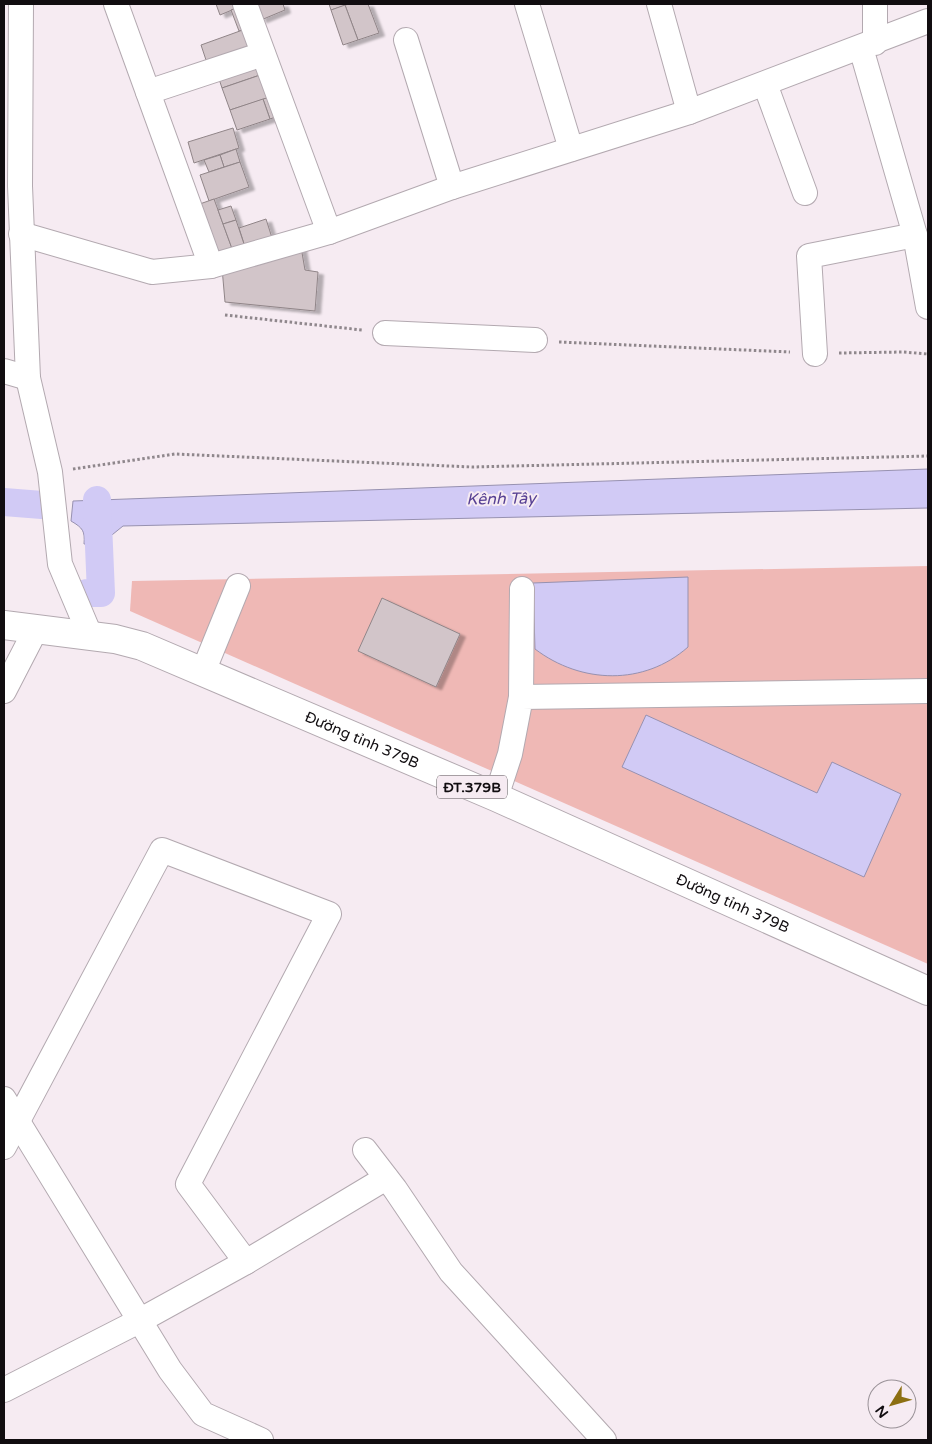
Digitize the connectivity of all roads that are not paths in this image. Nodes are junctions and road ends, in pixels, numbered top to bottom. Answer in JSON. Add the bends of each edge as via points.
{"nodes":[{"id":1,"x":21,"y":4,"type":"edge"},
{"id":2,"x":116,"y":4,"type":"edge"},
{"id":3,"x":245,"y":4,"type":"edge"},
{"id":4,"x":527,"y":4,"type":"edge"},
{"id":5,"x":659,"y":4,"type":"edge"},
{"id":6,"x":876,"y":4,"type":"edge"},
{"id":7,"x":928,"y":21,"type":"edge"},
{"id":8,"x":406,"y":40,"type":"dead end"},
{"id":9,"x":868,"y":46,"type":"junction"},
{"id":10,"x":263,"y":54,"type":"junction"},
{"id":11,"x":765,"y":84,"type":"junction"},
{"id":12,"x":148,"y":92,"type":"junction"},
{"id":13,"x":689,"y":112,"type":"junction"},
{"id":14,"x":571,"y":149,"type":"junction"},
{"id":15,"x":12,"y":186,"type":"edge"},
{"id":16,"x":452,"y":187,"type":"junction"},
{"id":17,"x":804,"y":193,"type":"dead end"},
{"id":18,"x":329,"y":232,"type":"junction"},
{"id":19,"x":21,"y":234,"type":"junction"},
{"id":20,"x":915,"y":235,"type":"junction"},
{"id":21,"x":211,"y":266,"type":"junction"},
{"id":22,"x":928,"y":307,"type":"edge"},
{"id":23,"x":386,"y":333,"type":"road end"},
{"id":24,"x":534,"y":340,"type":"road end"},
{"id":25,"x":815,"y":354,"type":"road end"},
{"id":26,"x":4,"y":371,"type":"edge"},
{"id":27,"x":28,"y":378,"type":"junction"},
{"id":28,"x":238,"y":586,"type":"dead end"},
{"id":29,"x":522,"y":590,"type":"dead end"},
{"id":30,"x":4,"y":625,"type":"edge"},
{"id":31,"x":36,"y":629,"type":"junction"},
{"id":32,"x":90,"y":635,"type":"junction"},
{"id":33,"x":203,"y":672,"type":"junction"},
{"id":34,"x":4,"y":691,"type":"edge"},
{"id":35,"x":928,"y":691,"type":"edge"},
{"id":36,"x":521,"y":697,"type":"junction"},
{"id":37,"x":496,"y":797,"type":"junction"},
{"id":38,"x":928,"y":990,"type":"edge"},
{"id":39,"x":4,"y":1099,"type":"edge"},
{"id":40,"x":17,"y":1121,"type":"junction"},
{"id":41,"x":4,"y":1147,"type":"edge"},
{"id":42,"x":365,"y":1150,"type":"dead end"},
{"id":43,"x":386,"y":1178,"type":"junction"},
{"id":44,"x":246,"y":1262,"type":"junction"},
{"id":45,"x":139,"y":1321,"type":"junction"},
{"id":46,"x":4,"y":1390,"type":"edge"},
{"id":47,"x":226,"y":1434,"type":"edge"},
{"id":48,"x":261,"y":1440,"type":"edge"},
{"id":49,"x":604,"y":1440,"type":"edge"}],
"edges":[{"from":1,"to":15,"type":"street"},
{"from":2,"to":12,"type":"street"},
{"from":3,"to":10,"type":"street"},
{"from":4,"to":14,"type":"street"},
{"from":5,"to":13,"type":"street"},
{"from":6,"to":9,"type":"street"},
{"from":7,"to":9,"type":"street"},
{"from":8,"to":16,"type":"street"},
{"from":9,"to":11,"type":"street"},
{"from":9,"to":20,"type":"street"},
{"from":10,"to":12,"type":"street"},
{"from":10,"to":18,"type":"street"},
{"from":11,"to":13,"type":"street"},
{"from":11,"to":17,"type":"street"},
{"from":12,"to":21,"type":"street"},
{"from":13,"to":14,"type":"street"},
{"from":14,"to":16,"type":"street"},
{"from":15,"to":19,"type":"street"},
{"from":16,"to":18,"type":"street"},
{"from":18,"to":21,"type":"street"},
{"from":19,"to":21,"type":"street","via":[[152,272]]},
{"from":19,"to":27,"type":"street"},
{"from":20,"to":22,"type":"street"},
{"from":20,"to":25,"type":"street","via":[[810,256]]},
{"from":23,"to":24,"type":"street"},
{"from":26,"to":27,"type":"street"},
{"from":27,"to":32,"type":"street","via":[[50,472],[60,564]]},
{"from":28,"to":33,"type":"street"},
{"from":29,"to":36,"type":"street"},
{"from":30,"to":31,"type":"main road","name":"Đường tỉnh 379B","number":"ĐT.379B"},
{"from":31,"to":32,"type":"main road","name":"Đường tỉnh 379B","number":"ĐT.379B"},
{"from":31,"to":34,"type":"street"},
{"from":32,"to":33,"type":"main road","name":"Đường tỉnh 379B","number":"ĐT.379B","via":[[142,646]]},
{"from":33,"to":37,"type":"main road","name":"Đường tỉnh 379B","number":"ĐT.379B"},
{"from":35,"to":36,"type":"street"},
{"from":36,"to":37,"type":"street","via":[[510,754]]},
{"from":37,"to":38,"type":"main road","name":"Đường tỉnh 379B","number":"ĐT.379B"},
{"from":39,"to":40,"type":"street"},
{"from":40,"to":41,"type":"street"},
{"from":40,"to":44,"type":"street","via":[[162,850],[329,914],[188,1184]]},
{"from":40,"to":45,"type":"street"},
{"from":42,"to":43,"type":"street"},
{"from":43,"to":44,"type":"street"},
{"from":43,"to":49,"type":"street","via":[[451,1272]]},
{"from":44,"to":45,"type":"street"},
{"from":45,"to":46,"type":"street"},
{"from":45,"to":47,"type":"street","via":[[203,1414]]},
{"from":47,"to":48,"type":"street"}]}
